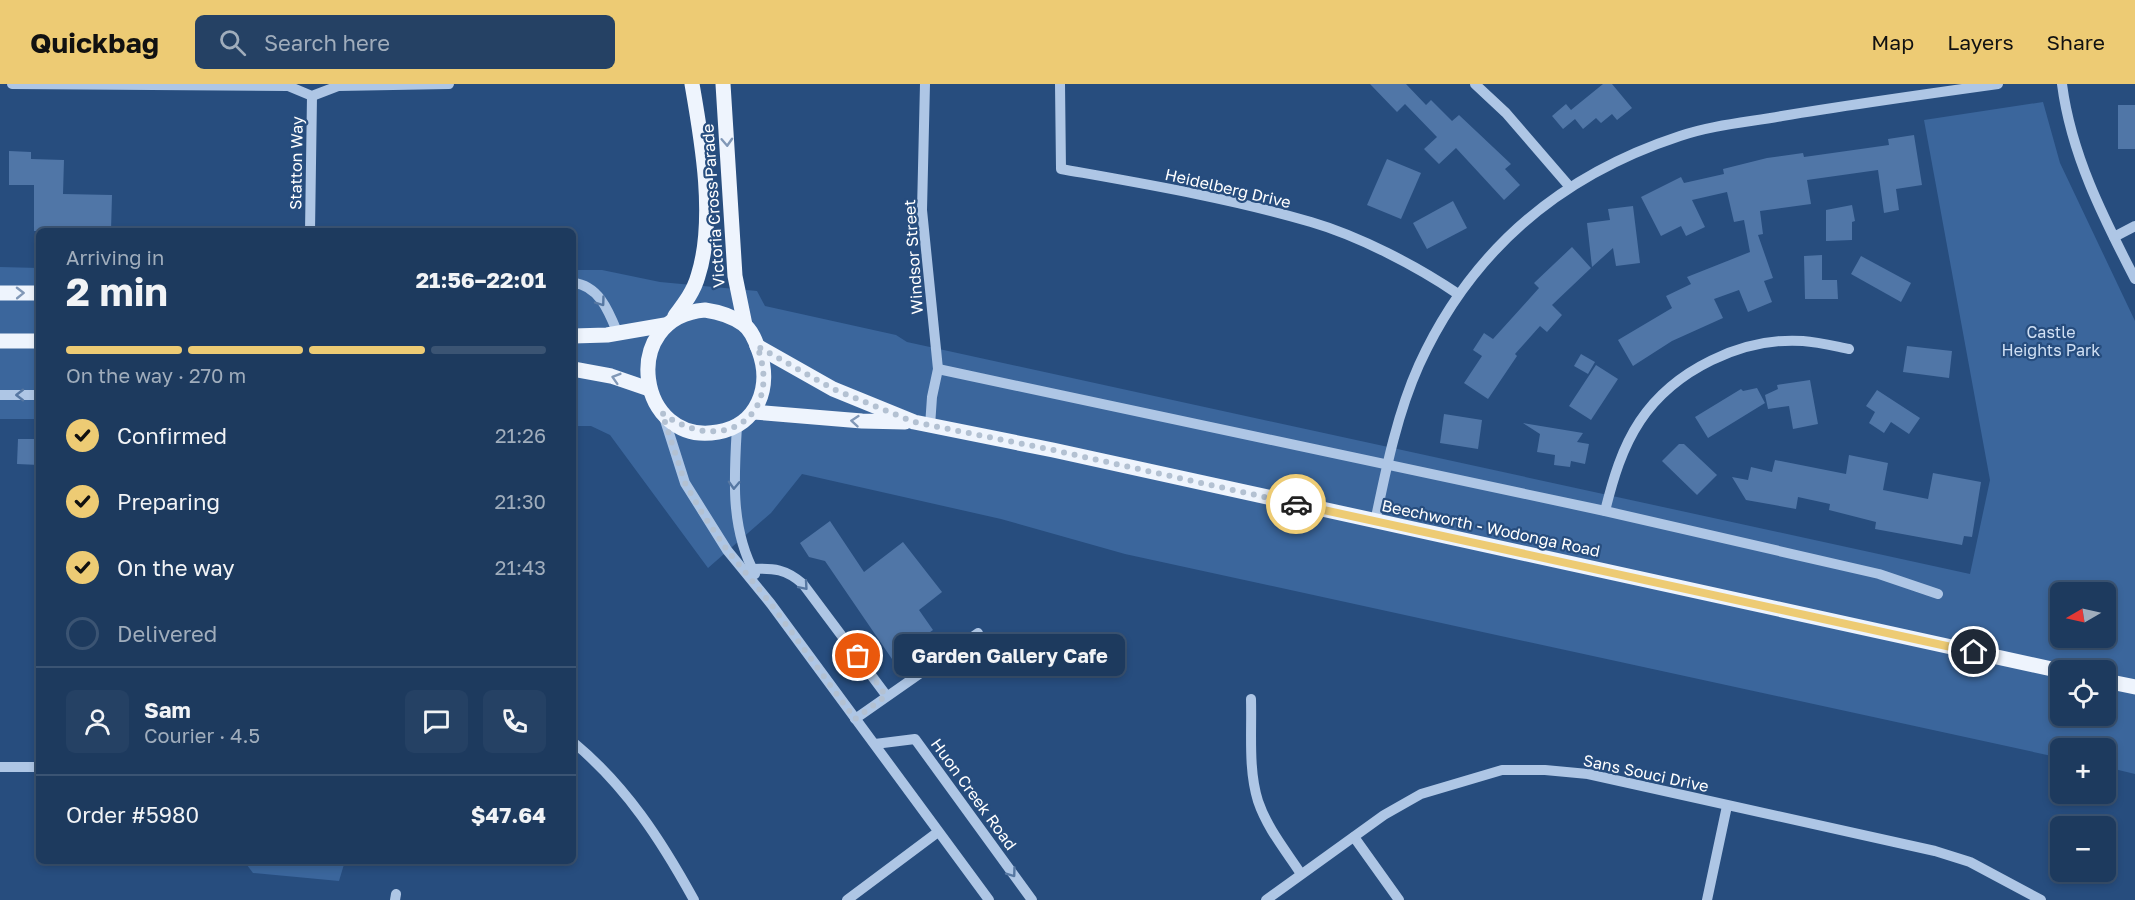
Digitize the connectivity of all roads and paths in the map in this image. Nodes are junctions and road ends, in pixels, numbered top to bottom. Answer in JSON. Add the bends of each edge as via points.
{"nodes":[{"id":1,"x":12,"y":84,"type":"edge"},
{"id":2,"x":449,"y":84,"type":"edge"},
{"id":3,"x":692,"y":84,"type":"edge"},
{"id":4,"x":723,"y":84,"type":"edge"},
{"id":5,"x":925,"y":84,"type":"edge"},
{"id":6,"x":1060,"y":84,"type":"edge"},
{"id":7,"x":1475,"y":84,"type":"edge"},
{"id":8,"x":1998,"y":84,"type":"edge"},
{"id":9,"x":2062,"y":84,"type":"edge"},
{"id":10,"x":312,"y":96,"type":"junction"},
{"id":11,"x":1569,"y":186,"type":"junction"},
{"id":12,"x":2135,"y":226,"type":"edge"},
{"id":13,"x":310,"y":228,"type":"edge"},
{"id":14,"x":2114,"y":237,"type":"junction"},
{"id":15,"x":2135,"y":279,"type":"edge"},
{"id":16,"x":576,"y":283,"type":"edge"},
{"id":17,"x":0,"y":293,"type":"edge"},
{"id":18,"x":36,"y":293,"type":"edge"},
{"id":19,"x":1458,"y":294,"type":"junction"},
{"id":20,"x":670,"y":321,"type":"junction"},
{"id":21,"x":745,"y":325,"type":"junction"},
{"id":22,"x":618,"y":334,"type":"junction"},
{"id":23,"x":576,"y":336,"type":"edge"},
{"id":24,"x":0,"y":341,"type":"edge"},
{"id":25,"x":36,"y":341,"type":"edge"},
{"id":26,"x":757,"y":346,"type":"junction"},
{"id":27,"x":1849,"y":349,"type":"dead end"},
{"id":28,"x":938,"y":369,"type":"junction"},
{"id":29,"x":576,"y":373,"type":"edge"},
{"id":30,"x":649,"y":389,"type":"junction"},
{"id":31,"x":0,"y":395,"type":"edge"},
{"id":32,"x":36,"y":395,"type":"edge"},
{"id":33,"x":754,"y":412,"type":"junction"},
{"id":34,"x":662,"y":413,"type":"junction"},
{"id":35,"x":914,"y":422,"type":"junction"},
{"id":36,"x":737,"y":426,"type":"junction"},
{"id":37,"x":930,"y":426,"type":"junction"},
{"id":38,"x":1388,"y":462,"type":"junction"},
{"id":39,"x":1605,"y":511,"type":"junction"},
{"id":40,"x":1375,"y":522,"type":"junction"},
{"id":41,"x":752,"y":569,"type":"junction"},
{"id":42,"x":1938,"y":594,"type":"dead end"},
{"id":43,"x":771,"y":604,"type":"junction"},
{"id":44,"x":978,"y":633,"type":"dead end"},
{"id":45,"x":2050,"y":669,"type":"edge"},
{"id":46,"x":2116,"y":683,"type":"edge"},
{"id":47,"x":2135,"y":687,"type":"edge"},
{"id":48,"x":886,"y":696,"type":"junction"},
{"id":49,"x":1251,"y":699,"type":"dead end"},
{"id":50,"x":855,"y":719,"type":"junction"},
{"id":51,"x":576,"y":744,"type":"edge"},
{"id":52,"x":875,"y":744,"type":"junction"},
{"id":53,"x":0,"y":767,"type":"edge"},
{"id":54,"x":36,"y":767,"type":"edge"},
{"id":55,"x":1727,"y":806,"type":"junction"},
{"id":56,"x":938,"y":832,"type":"junction"},
{"id":57,"x":1354,"y":837,"type":"junction"},
{"id":58,"x":1301,"y":874,"type":"junction"},
{"id":59,"x":694,"y":900,"type":"edge"},
{"id":60,"x":847,"y":900,"type":"edge"},
{"id":61,"x":989,"y":900,"type":"edge"},
{"id":62,"x":1032,"y":900,"type":"edge"},
{"id":63,"x":1266,"y":900,"type":"edge"},
{"id":64,"x":1399,"y":900,"type":"edge"},
{"id":65,"x":1707,"y":900,"type":"edge"},
{"id":66,"x":2041,"y":900,"type":"edge"}],
"edges":[{"from":1,"to":10,"type":"street","via":[[288,86]]},
{"from":2,"to":10,"type":"street","via":[[338,86]]},
{"from":3,"to":20,"type":"main road","name":"Victoria Cross Parade","via":[[706,206],[705,244],[698,277]]},
{"from":4,"to":21,"type":"main road","name":"Victoria Cross Parade","one_way":true,"via":[[735,276]]},
{"from":5,"to":28,"type":"street","name":"Windsor Street","via":[[922,210]]},
{"from":6,"to":19,"type":"street","name":"Heidelberg Drive","via":[[1061,169],[1182,191],[1313,222],[1361,242]]},
{"from":7,"to":11,"type":"street","via":[[1506,113]]},
{"from":8,"to":11,"type":"street","via":[[1682,135]]},
{"from":9,"to":14,"type":"street","via":[[2072,139]]},
{"from":10,"to":13,"type":"street","name":"Statton Way"},
{"from":11,"to":19,"type":"street","via":[[1532,214]]},
{"from":12,"to":14,"type":"street"},
{"from":14,"to":15,"type":"street"},
{"from":16,"to":22,"type":"street","one_way":true,"via":[[596,294]]},
{"from":17,"to":18,"type":"main road","one_way":true},
{"from":19,"to":38,"type":"street","via":[[1418,366]]},
{"from":20,"to":21,"type":"main road","via":[[690,311],[705,310],[720,312]]},
{"from":20,"to":22,"type":"main road"},
{"from":20,"to":30,"type":"main road","via":[[650,359]]},
{"from":21,"to":26,"type":"main road"},
{"from":22,"to":23,"type":"main road"},
{"from":24,"to":25,"type":"main road"},
{"from":26,"to":33,"type":"main road","via":[[766,380]]},
{"from":26,"to":35,"type":"main road","name":"Beechworth - Wodonga Road","via":[[833,389]]},
{"from":27,"to":39,"type":"street","via":[[1803,341],[1747,347],[1690,372],[1653,403],[1640,421],[1619,461]]},
{"from":28,"to":37,"type":"street","name":"Windsor Street"},
{"from":28,"to":38,"type":"street"},
{"from":30,"to":29,"type":"main road","one_way":true,"via":[[611,376]]},
{"from":30,"to":34,"type":"main road"},
{"from":32,"to":31,"type":"street","one_way":true},
{"from":35,"to":33,"type":"main road","name":"Beechworth - Wodonga Road","one_way":true},
{"from":33,"to":36,"type":"main road"},
{"from":34,"to":36,"type":"main road","via":[[676,424],[699,432]]},
{"from":34,"to":43,"type":"street","via":[[685,483],[727,550]]},
{"from":35,"to":37,"type":"main road","name":"Beechworth - Wodonga Road"},
{"from":36,"to":41,"type":"street","one_way":true,"via":[[734,496],[739,537]]},
{"from":37,"to":40,"type":"main road","name":"Beechworth - Wodonga Road"},
{"from":38,"to":39,"type":"street"},
{"from":38,"to":40,"type":"street"},
{"from":39,"to":42,"type":"street","via":[[1879,574]]},
{"from":40,"to":45,"type":"main road","name":"Beechworth - Wodonga Road"},
{"from":41,"to":43,"type":"street"},
{"from":41,"to":48,"type":"street","one_way":true,"via":[[777,568],[791,573],[803,584]]},
{"from":43,"to":50,"type":"street"},
{"from":44,"to":48,"type":"street"},
{"from":46,"to":47,"type":"main road"},
{"from":48,"to":50,"type":"street"},
{"from":49,"to":58,"type":"street","via":[[1252,771],[1258,801],[1269,826]]},
{"from":50,"to":52,"type":"street"},
{"from":51,"to":59,"type":"street","via":[[603,766],[636,806],[667,850]]},
{"from":52,"to":56,"type":"street"},
{"from":52,"to":62,"type":"street","name":"Huon Creek Road","one_way":true,"via":[[915,739]]},
{"from":53,"to":54,"type":"street"},
{"from":55,"to":57,"type":"street","name":"Sans Souci Drive","via":[[1587,774],[1502,770],[1421,794]]},
{"from":55,"to":65,"type":"street"},
{"from":55,"to":66,"type":"street","name":"Sans Souci Drive","via":[[1935,851],[1970,862]]},
{"from":56,"to":60,"type":"street"},
{"from":56,"to":61,"type":"street"},
{"from":57,"to":58,"type":"street","name":"Sans Souci Drive"},
{"from":57,"to":64,"type":"street"},
{"from":58,"to":63,"type":"street","name":"Sans Souci Drive"}]}
